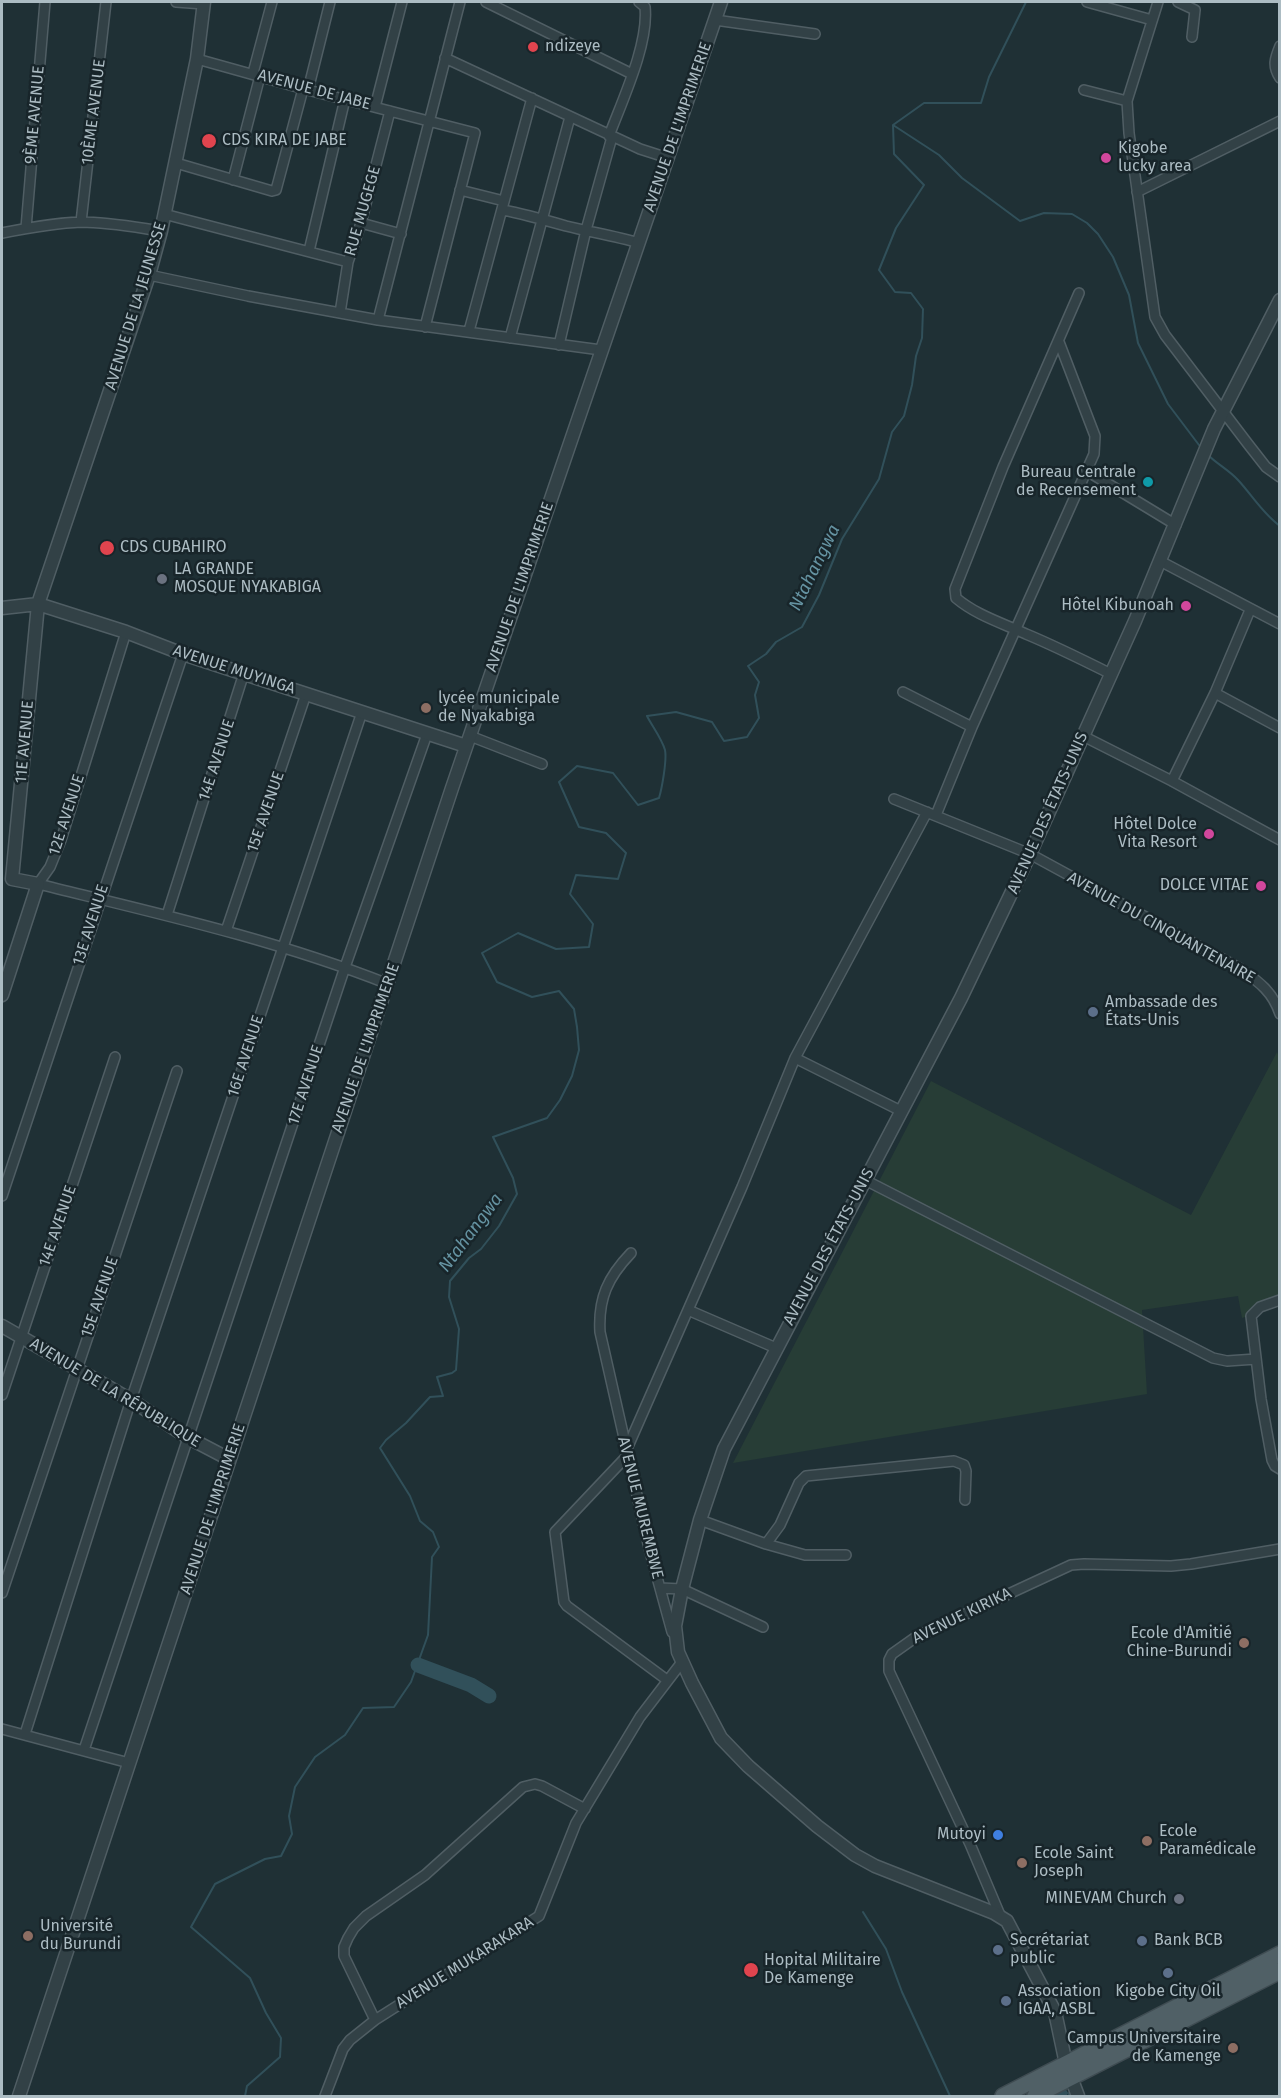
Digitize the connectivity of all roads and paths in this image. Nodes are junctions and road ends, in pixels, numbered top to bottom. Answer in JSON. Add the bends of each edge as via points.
{"nodes":[{"id":1,"x":45,"y":2,"type":"edge"},
{"id":2,"x":106,"y":2,"type":"edge"},
{"id":3,"x":176,"y":2,"type":"edge"},
{"id":4,"x":272,"y":2,"type":"edge"},
{"id":5,"x":330,"y":2,"type":"edge"},
{"id":6,"x":402,"y":2,"type":"edge"},
{"id":7,"x":460,"y":2,"type":"edge"},
{"id":8,"x":486,"y":2,"type":"edge"},
{"id":9,"x":720,"y":2,"type":"edge"},
{"id":10,"x":1087,"y":2,"type":"edge"},
{"id":11,"x":1158,"y":2,"type":"edge"},
{"id":12,"x":1178,"y":2,"type":"edge"},
{"id":13,"x":204,"y":3,"type":"edge"},
{"id":14,"x":642,"y":4,"type":"edge"},
{"id":15,"x":715,"y":20,"type":"junction"},
{"id":16,"x":1152,"y":20,"type":"junction"},
{"id":17,"x":815,"y":34,"type":"dead end"},
{"id":18,"x":1192,"y":37,"type":"dead end"},
{"id":19,"x":1280,"y":46,"type":"edge"},
{"id":20,"x":445,"y":58,"type":"junction"},
{"id":21,"x":197,"y":59,"type":"junction"},
{"id":22,"x":256,"y":74,"type":"junction"},
{"id":23,"x":632,"y":74,"type":"junction"},
{"id":24,"x":1280,"y":78,"type":"edge"},
{"id":25,"x":305,"y":89,"type":"junction"},
{"id":26,"x":1084,"y":90,"type":"dead end"},
{"id":27,"x":532,"y":98,"type":"junction"},
{"id":28,"x":345,"y":99,"type":"junction"},
{"id":29,"x":1127,"y":101,"type":"junction"},
{"id":30,"x":375,"y":107,"type":"junction"},
{"id":31,"x":390,"y":111,"type":"junction"},
{"id":32,"x":570,"y":117,"type":"junction"},
{"id":33,"x":430,"y":121,"type":"junction"},
{"id":34,"x":1280,"y":121,"type":"edge"},
{"id":35,"x":611,"y":136,"type":"junction"},
{"id":36,"x":668,"y":158,"type":"junction"},
{"id":37,"x":176,"y":163,"type":"junction"},
{"id":38,"x":233,"y":180,"type":"junction"},
{"id":39,"x":460,"y":190,"type":"junction"},
{"id":40,"x":1137,"y":192,"type":"junction"},
{"id":41,"x":503,"y":206,"type":"junction"},
{"id":42,"x":164,"y":214,"type":"junction"},
{"id":43,"x":542,"y":218,"type":"junction"},
{"id":44,"x":81,"y":222,"type":"junction"},
{"id":45,"x":361,"y":224,"type":"junction"},
{"id":46,"x":26,"y":228,"type":"junction"},
{"id":47,"x":586,"y":230,"type":"junction"},
{"id":48,"x":161,"y":231,"type":"junction"},
{"id":49,"x":2,"y":233,"type":"edge"},
{"id":50,"x":401,"y":234,"type":"junction"},
{"id":51,"x":639,"y":243,"type":"junction"},
{"id":52,"x":309,"y":251,"type":"junction"},
{"id":53,"x":348,"y":262,"type":"junction"},
{"id":54,"x":149,"y":275,"type":"junction"},
{"id":55,"x":1079,"y":293,"type":"dead end"},
{"id":56,"x":1280,"y":300,"type":"edge"},
{"id":57,"x":340,"y":313,"type":"junction"},
{"id":58,"x":378,"y":320,"type":"junction"},
{"id":59,"x":425,"y":327,"type":"junction"},
{"id":60,"x":469,"y":331,"type":"junction"},
{"id":61,"x":510,"y":338,"type":"junction"},
{"id":62,"x":1059,"y":342,"type":"junction"},
{"id":63,"x":559,"y":345,"type":"junction"},
{"id":64,"x":602,"y":350,"type":"junction"},
{"id":65,"x":1223,"y":411,"type":"junction"},
{"id":66,"x":1087,"y":471,"type":"junction"},
{"id":67,"x":1280,"y":477,"type":"edge"},
{"id":68,"x":1176,"y":525,"type":"junction"},
{"id":69,"x":1160,"y":561,"type":"junction"},
{"id":70,"x":38,"y":604,"type":"junction"},
{"id":71,"x":2,"y":608,"type":"edge"},
{"id":72,"x":1250,"y":610,"type":"junction"},
{"id":73,"x":1280,"y":624,"type":"edge"},
{"id":74,"x":1016,"y":629,"type":"junction"},
{"id":75,"x":126,"y":633,"type":"junction"},
{"id":76,"x":183,"y":654,"type":"junction"},
{"id":77,"x":244,"y":673,"type":"junction"},
{"id":78,"x":1111,"y":674,"type":"junction"},
{"id":79,"x":903,"y":692,"type":"dead end"},
{"id":80,"x":1215,"y":693,"type":"junction"},
{"id":81,"x":306,"y":694,"type":"junction"},
{"id":82,"x":363,"y":712,"type":"junction"},
{"id":83,"x":972,"y":727,"type":"junction"},
{"id":84,"x":1280,"y":728,"type":"edge"},
{"id":85,"x":427,"y":734,"type":"junction"},
{"id":86,"x":1083,"y":736,"type":"junction"},
{"id":87,"x":468,"y":741,"type":"junction"},
{"id":88,"x":542,"y":764,"type":"dead end"},
{"id":89,"x":1172,"y":781,"type":"junction"},
{"id":90,"x":894,"y":799,"type":"dead end"},
{"id":91,"x":931,"y":813,"type":"junction"},
{"id":92,"x":1280,"y":840,"type":"edge"},
{"id":93,"x":1030,"y":854,"type":"junction"},
{"id":94,"x":7,"y":879,"type":"edge"},
{"id":95,"x":38,"y":884,"type":"junction"},
{"id":96,"x":100,"y":899,"type":"junction"},
{"id":97,"x":167,"y":915,"type":"junction"},
{"id":98,"x":226,"y":931,"type":"junction"},
{"id":99,"x":283,"y":946,"type":"junction"},
{"id":100,"x":345,"y":967,"type":"junction"},
{"id":101,"x":388,"y":984,"type":"junction"},
{"id":102,"x":2,"y":995,"type":"edge"},
{"id":103,"x":1279,"y":1007,"type":"edge"},
{"id":104,"x":115,"y":1057,"type":"dead end"},
{"id":105,"x":795,"y":1058,"type":"junction"},
{"id":106,"x":177,"y":1071,"type":"dead end"},
{"id":107,"x":901,"y":1111,"type":"junction"},
{"id":108,"x":865,"y":1180,"type":"junction"},
{"id":109,"x":2,"y":1196,"type":"edge"},
{"id":110,"x":631,"y":1253,"type":"dead end"},
{"id":111,"x":1280,"y":1300,"type":"edge"},
{"id":112,"x":688,"y":1310,"type":"junction"},
{"id":113,"x":2,"y":1326,"type":"edge"},
{"id":114,"x":21,"y":1337,"type":"junction"},
{"id":115,"x":776,"y":1348,"type":"junction"},
{"id":116,"x":1256,"y":1359,"type":"junction"},
{"id":117,"x":76,"y":1369,"type":"junction"},
{"id":118,"x":2,"y":1395,"type":"edge"},
{"id":119,"x":131,"y":1400,"type":"junction"},
{"id":120,"x":187,"y":1437,"type":"junction"},
{"id":121,"x":626,"y":1454,"type":"junction"},
{"id":122,"x":229,"y":1460,"type":"junction"},
{"id":123,"x":1280,"y":1469,"type":"edge"},
{"id":124,"x":965,"y":1500,"type":"dead end"},
{"id":125,"x":700,"y":1520,"type":"junction"},
{"id":126,"x":766,"y":1544,"type":"junction"},
{"id":127,"x":1280,"y":1549,"type":"edge"},
{"id":128,"x":846,"y":1555,"type":"dead end"},
{"id":129,"x":660,"y":1588,"type":"junction"},
{"id":130,"x":682,"y":1589,"type":"junction"},
{"id":131,"x":2,"y":1593,"type":"edge"},
{"id":132,"x":763,"y":1627,"type":"dead end"},
{"id":133,"x":677,"y":1646,"type":"junction"},
{"id":134,"x":682,"y":1662,"type":"junction"},
{"id":135,"x":667,"y":1680,"type":"junction"},
{"id":136,"x":2,"y":1729,"type":"edge"},
{"id":137,"x":26,"y":1734,"type":"junction"},
{"id":138,"x":84,"y":1750,"type":"junction"},
{"id":139,"x":129,"y":1763,"type":"junction"},
{"id":140,"x":585,"y":1809,"type":"junction"},
{"id":141,"x":1000,"y":1915,"type":"junction"},
{"id":142,"x":1280,"y":1954,"type":"edge"},
{"id":143,"x":1280,"y":1971,"type":"edge"},
{"id":144,"x":375,"y":2019,"type":"junction"},
{"id":145,"x":1069,"y":2071,"type":"junction"},
{"id":146,"x":19,"y":2097,"type":"edge"},
{"id":147,"x":325,"y":2097,"type":"edge"},
{"id":148,"x":1003,"y":2097,"type":"edge"},
{"id":149,"x":1035,"y":2097,"type":"edge"},
{"id":150,"x":1078,"y":2097,"type":"edge"}],
"edges":[{"from":1,"to":46,"type":"street","name":"9ÈME AVENUE"},
{"from":2,"to":44,"type":"street","name":"10ÈME AVENUE"},
{"from":3,"to":13,"type":"street"},
{"from":4,"to":22,"type":"street"},
{"from":5,"to":25,"type":"street"},
{"from":6,"to":30,"type":"street"},
{"from":7,"to":20,"type":"street"},
{"from":8,"to":23,"type":"street"},
{"from":9,"to":15,"type":"street","name":"AVENUE DE L'IMPRIMERIE"},
{"from":10,"to":16,"type":"street"},
{"from":11,"to":16,"type":"street"},
{"from":12,"to":18,"type":"street","via":[[1195,10]]},
{"from":13,"to":21,"type":"street","name":"AVENUE DE LA JEUNESSE"},
{"from":14,"to":23,"type":"street","via":[[646,17]]},
{"from":15,"to":17,"type":"street"},
{"from":15,"to":36,"type":"street","name":"AVENUE DE L'IMPRIMERIE"},
{"from":16,"to":29,"type":"street"},
{"from":19,"to":24,"type":"street","via":[[1274,68]]},
{"from":20,"to":27,"type":"street"},
{"from":20,"to":33,"type":"street"},
{"from":21,"to":22,"type":"street","name":"AVENUE DE JABE"},
{"from":21,"to":37,"type":"street","name":"AVENUE DE LA JEUNESSE"},
{"from":22,"to":25,"type":"street","name":"AVENUE DE JABE"},
{"from":22,"to":38,"type":"street"},
{"from":23,"to":35,"type":"street"},
{"from":25,"to":28,"type":"street","name":"AVENUE DE JABE"},
{"from":25,"to":38,"type":"street","via":[[277,188],[272,191]]},
{"from":26,"to":29,"type":"street"},
{"from":27,"to":32,"type":"street"},
{"from":27,"to":41,"type":"street"},
{"from":28,"to":30,"type":"street","name":"AVENUE DE JABE"},
{"from":28,"to":52,"type":"street"},
{"from":29,"to":40,"type":"street"},
{"from":30,"to":31,"type":"street","name":"AVENUE DE JABE"},
{"from":31,"to":33,"type":"street","name":"AVENUE DE JABE"},
{"from":31,"to":45,"type":"street","name":"RUE MUGEGE"},
{"from":32,"to":35,"type":"street"},
{"from":32,"to":43,"type":"street"},
{"from":33,"to":39,"type":"street","name":"AVENUE DE JABE","via":[[475,133]]},
{"from":33,"to":50,"type":"street"},
{"from":34,"to":40,"type":"street"},
{"from":35,"to":36,"type":"street"},
{"from":35,"to":47,"type":"street"},
{"from":36,"to":51,"type":"street","name":"AVENUE DE L'IMPRIMERIE"},
{"from":37,"to":38,"type":"street"},
{"from":37,"to":42,"type":"street","name":"AVENUE DE LA JEUNESSE"},
{"from":39,"to":41,"type":"street"},
{"from":39,"to":59,"type":"street"},
{"from":40,"to":65,"type":"street","via":[[1155,317]]},
{"from":41,"to":43,"type":"street"},
{"from":41,"to":60,"type":"street"},
{"from":42,"to":48,"type":"street","name":"AVENUE DE LA JEUNESSE"},
{"from":42,"to":52,"type":"street"},
{"from":43,"to":47,"type":"street"},
{"from":43,"to":61,"type":"street"},
{"from":44,"to":46,"type":"street"},
{"from":44,"to":48,"type":"street"},
{"from":45,"to":50,"type":"street"},
{"from":45,"to":53,"type":"street","name":"RUE MUGEGE"},
{"from":46,"to":49,"type":"street"},
{"from":47,"to":51,"type":"street"},
{"from":47,"to":63,"type":"street"},
{"from":48,"to":54,"type":"street","name":"AVENUE DE LA JEUNESSE"},
{"from":50,"to":58,"type":"street"},
{"from":51,"to":64,"type":"street","name":"AVENUE DE L'IMPRIMERIE"},
{"from":52,"to":53,"type":"street"},
{"from":53,"to":57,"type":"street","name":"RUE MUGEGE"},
{"from":54,"to":57,"type":"street"},
{"from":54,"to":70,"type":"street","name":"AVENUE DE LA JEUNESSE"},
{"from":55,"to":62,"type":"street"},
{"from":56,"to":65,"type":"street","name":"AVENUE DES ÉTATS-UNIS"},
{"from":57,"to":58,"type":"street"},
{"from":58,"to":59,"type":"street"},
{"from":59,"to":60,"type":"street"},
{"from":60,"to":61,"type":"street"},
{"from":61,"to":63,"type":"street"},
{"from":62,"to":66,"type":"street","via":[[1095,436],[1094,454]]},
{"from":62,"to":74,"type":"street","via":[[1003,467],[955,589],[956,598],[963,604]]},
{"from":63,"to":64,"type":"street"},
{"from":64,"to":87,"type":"street","name":"AVENUE DE L'IMPRIMERIE"},
{"from":65,"to":67,"type":"street","via":[[1266,467]]},
{"from":65,"to":68,"type":"street","name":"AVENUE DES ÉTATS-UNIS"},
{"from":66,"to":68,"type":"street"},
{"from":66,"to":74,"type":"street"},
{"from":68,"to":69,"type":"street","name":"AVENUE DES ÉTATS-UNIS"},
{"from":69,"to":72,"type":"street"},
{"from":69,"to":78,"type":"street","name":"AVENUE DES ÉTATS-UNIS"},
{"from":70,"to":71,"type":"street","name":"AVENUE MUYINGA"},
{"from":70,"to":75,"type":"street","name":"AVENUE MUYINGA"},
{"from":70,"to":94,"type":"street","name":"11E AVENUE"},
{"from":72,"to":73,"type":"street"},
{"from":72,"to":80,"type":"street"},
{"from":74,"to":78,"type":"street"},
{"from":74,"to":83,"type":"street"},
{"from":75,"to":76,"type":"street","name":"AVENUE MUYINGA"},
{"from":75,"to":95,"type":"street","name":"12E AVENUE","via":[[61,840]]},
{"from":76,"to":77,"type":"street","name":"AVENUE MUYINGA"},
{"from":76,"to":96,"type":"street","name":"13E AVENUE"},
{"from":77,"to":81,"type":"street","name":"AVENUE MUYINGA"},
{"from":77,"to":97,"type":"street","name":"14E AVENUE"},
{"from":78,"to":86,"type":"street","name":"AVENUE DES ÉTATS-UNIS"},
{"from":79,"to":83,"type":"street"},
{"from":80,"to":84,"type":"street"},
{"from":80,"to":89,"type":"street"},
{"from":81,"to":82,"type":"street","name":"AVENUE MUYINGA"},
{"from":81,"to":98,"type":"street","name":"15E AVENUE"},
{"from":82,"to":85,"type":"street","name":"AVENUE MUYINGA"},
{"from":82,"to":99,"type":"street","name":"16E AVENUE"},
{"from":83,"to":91,"type":"street"},
{"from":85,"to":87,"type":"street","name":"AVENUE MUYINGA"},
{"from":85,"to":100,"type":"street","name":"17E AVENUE"},
{"from":86,"to":89,"type":"street"},
{"from":86,"to":93,"type":"street","name":"AVENUE DES ÉTATS-UNIS"},
{"from":87,"to":88,"type":"street"},
{"from":87,"to":101,"type":"street","name":"AVENUE DE L'IMPRIMERIE"},
{"from":89,"to":92,"type":"street"},
{"from":90,"to":91,"type":"street","name":"AVENUE DU CINQUANTENAIRE"},
{"from":91,"to":93,"type":"street","name":"AVENUE DU CINQUANTENAIRE"},
{"from":91,"to":105,"type":"street"},
{"from":93,"to":103,"type":"street","name":"AVENUE DU CINQUANTENAIRE","via":[[1241,969],[1266,988]]},
{"from":93,"to":107,"type":"street","name":"AVENUE DES ÉTATS-UNIS"},
{"from":94,"to":95,"type":"street"},
{"from":95,"to":96,"type":"street"},
{"from":95,"to":102,"type":"street","name":"12E AVENUE"},
{"from":96,"to":97,"type":"street"},
{"from":96,"to":109,"type":"street","name":"13E AVENUE"},
{"from":97,"to":98,"type":"street"},
{"from":98,"to":99,"type":"street"},
{"from":99,"to":100,"type":"street"},
{"from":99,"to":119,"type":"street","name":"16E AVENUE"},
{"from":100,"to":101,"type":"street"},
{"from":100,"to":120,"type":"street","name":"17E AVENUE"},
{"from":101,"to":122,"type":"street","name":"AVENUE DE L'IMPRIMERIE"},
{"from":104,"to":114,"type":"street","name":"14E AVENUE"},
{"from":105,"to":107,"type":"street"},
{"from":105,"to":112,"type":"street"},
{"from":106,"to":117,"type":"street","name":"15E AVENUE"},
{"from":107,"to":108,"type":"street","name":"AVENUE DES ÉTATS-UNIS"},
{"from":108,"to":115,"type":"street","name":"AVENUE DES ÉTATS-UNIS"},
{"from":108,"to":116,"type":"street","via":[[1213,1358]]},
{"from":110,"to":121,"type":"street","name":"AVENUE MUREMBWE","via":[[615,1269],[599,1313]]},
{"from":111,"to":116,"type":"street","via":[[1252,1313]]},
{"from":112,"to":115,"type":"street"},
{"from":112,"to":121,"type":"street"},
{"from":113,"to":114,"type":"street","name":"AVENUE DE LA RÉPUBLIQUE"},
{"from":114,"to":117,"type":"street","name":"AVENUE DE LA RÉPUBLIQUE"},
{"from":114,"to":118,"type":"street","name":"14E AVENUE"},
{"from":115,"to":125,"type":"street","name":"AVENUE DES ÉTATS-UNIS","via":[[721,1458]]},
{"from":116,"to":123,"type":"street","via":[[1272,1460]]},
{"from":117,"to":119,"type":"street","name":"AVENUE DE LA RÉPUBLIQUE"},
{"from":117,"to":131,"type":"street","name":"15E AVENUE"},
{"from":119,"to":120,"type":"street","name":"AVENUE DE LA RÉPUBLIQUE"},
{"from":119,"to":137,"type":"street","name":"16E AVENUE"},
{"from":120,"to":122,"type":"street","name":"AVENUE DE LA RÉPUBLIQUE"},
{"from":120,"to":138,"type":"street","name":"17E AVENUE"},
{"from":121,"to":129,"type":"street","name":"AVENUE MUREMBWE"},
{"from":121,"to":135,"type":"street","via":[[555,1532],[564,1602]]},
{"from":122,"to":139,"type":"street","name":"AVENUE DE L'IMPRIMERIE"},
{"from":124,"to":126,"type":"street","via":[[966,1471],[957,1461],[810,1475],[802,1478],[780,1525]]},
{"from":125,"to":126,"type":"street"},
{"from":125,"to":130,"type":"street","name":"AVENUE DES ÉTATS-UNIS"},
{"from":126,"to":128,"type":"street","via":[[805,1555]]},
{"from":127,"to":141,"type":"street","name":"AVENUE KIRIKA","via":[[1171,1566],[1071,1565],[939,1625],[892,1654],[889,1671]]},
{"from":129,"to":130,"type":"street"},
{"from":129,"to":133,"type":"street","name":"AVENUE MUREMBWE"},
{"from":130,"to":132,"type":"street"},
{"from":130,"to":133,"type":"street","name":"AVENUE DES ÉTATS-UNIS","via":[[675,1626]]},
{"from":133,"to":134,"type":"street","name":"AVENUE DES ÉTATS-UNIS"},
{"from":134,"to":135,"type":"street","name":"AVENUE MUKARAKARA"},
{"from":134,"to":141,"type":"street","name":"AVENUE DES ÉTATS-UNIS","via":[[723,1740],[817,1826],[870,1864]]},
{"from":135,"to":140,"type":"street","name":"AVENUE MUKARAKARA"},
{"from":136,"to":137,"type":"street"},
{"from":137,"to":138,"type":"street"},
{"from":138,"to":139,"type":"street"},
{"from":139,"to":146,"type":"street","name":"AVENUE DE L'IMPRIMERIE"},
{"from":140,"to":144,"type":"street","name":"AVENUE MUKARAKARA","via":[[539,1916]]},
{"from":140,"to":144,"type":"street","via":[[542,1786],[523,1787],[425,1875],[366,1916],[354,1928],[344,1947],[344,1956]]},
{"from":141,"to":145,"type":"street","via":[[1055,2013]]},
{"from":142,"to":145,"type":"main road"},
{"from":143,"to":145,"type":"main road"},
{"from":144,"to":147,"type":"street","name":"AVENUE MUKARAKARA","via":[[343,2049]]},
{"from":145,"to":148,"type":"main road"},
{"from":145,"to":149,"type":"main road"},
{"from":145,"to":150,"type":"street"}]}
